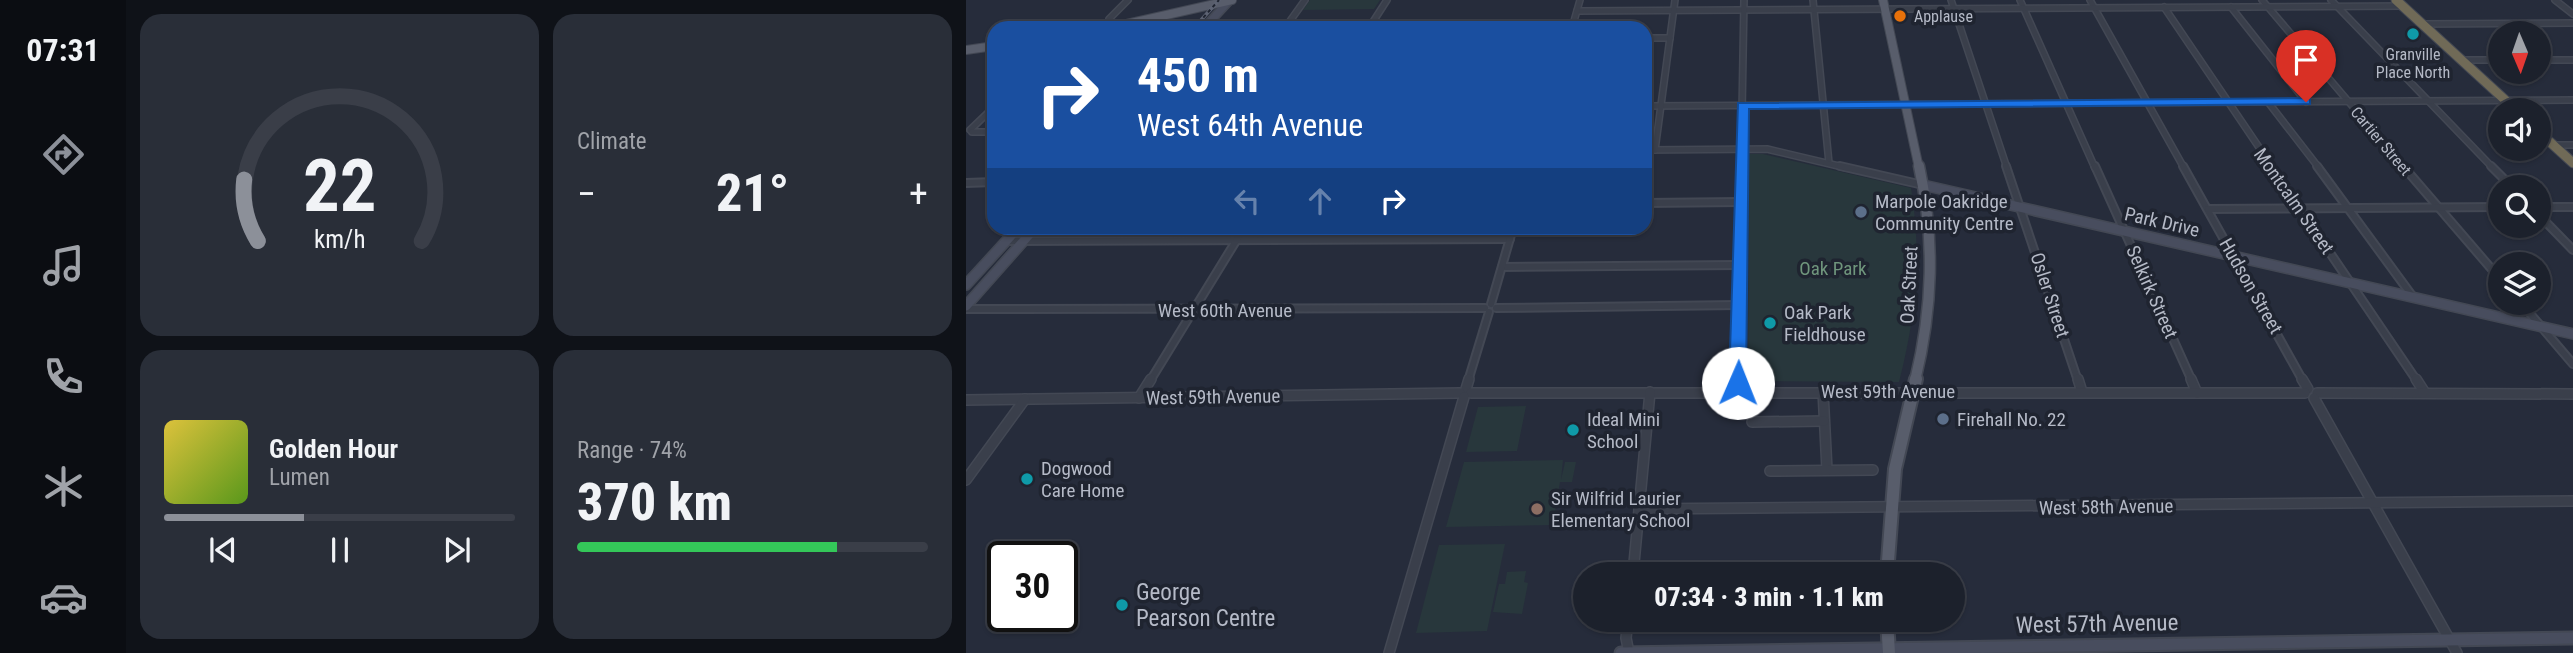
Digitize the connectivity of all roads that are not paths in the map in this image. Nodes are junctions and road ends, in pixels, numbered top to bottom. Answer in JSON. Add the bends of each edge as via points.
{"nodes":[{"id":1,"x":1128,"y":0,"type":"edge"},
{"id":2,"x":1216,"y":0,"type":"edge"},
{"id":3,"x":1231,"y":0,"type":"edge"},
{"id":4,"x":1305,"y":0,"type":"edge"},
{"id":5,"x":1387,"y":0,"type":"edge"},
{"id":6,"x":1580,"y":0,"type":"edge"},
{"id":7,"x":1675,"y":0,"type":"edge"},
{"id":8,"x":1744,"y":0,"type":"edge"},
{"id":9,"x":1813,"y":0,"type":"edge"},
{"id":10,"x":1951,"y":0,"type":"edge"},
{"id":11,"x":2020,"y":0,"type":"edge"},
{"id":12,"x":2090,"y":0,"type":"edge"},
{"id":13,"x":2262,"y":0,"type":"edge"},
{"id":14,"x":2332,"y":0,"type":"edge"},
{"id":15,"x":2555,"y":0,"type":"edge"},
{"id":16,"x":2400,"y":3,"type":"edge"},
{"id":17,"x":1884,"y":4,"type":"edge"},
{"id":18,"x":2338,"y":6,"type":"junction"},
{"id":19,"x":2231,"y":7,"type":"junction"},
{"id":20,"x":2268,"y":7,"type":"junction"},
{"id":21,"x":1954,"y":8,"type":"junction"},
{"id":22,"x":2024,"y":8,"type":"junction"},
{"id":23,"x":2094,"y":8,"type":"junction"},
{"id":24,"x":2164,"y":8,"type":"junction"},
{"id":25,"x":1814,"y":9,"type":"junction"},
{"id":26,"x":1577,"y":10,"type":"junction"},
{"id":27,"x":1674,"y":10,"type":"junction"},
{"id":28,"x":1744,"y":10,"type":"junction"},
{"id":29,"x":1188,"y":11,"type":"junction"},
{"id":30,"x":1217,"y":13,"type":"junction"},
{"id":31,"x":2573,"y":13,"type":"edge"},
{"id":32,"x":1109,"y":21,"type":"edge"},
{"id":33,"x":1140,"y":21,"type":"joint"},
{"id":34,"x":1210,"y":21,"type":"edge"},
{"id":35,"x":1217,"y":21,"type":"edge"},
{"id":36,"x":1289,"y":21,"type":"edge"},
{"id":37,"x":1374,"y":21,"type":"edge"},
{"id":38,"x":1574,"y":21,"type":"edge"},
{"id":39,"x":2573,"y":23,"type":"edge"},
{"id":40,"x":2422,"y":24,"type":"junction"},
{"id":41,"x":1652,"y":38,"type":"edge"},
{"id":42,"x":1670,"y":38,"type":"junction"},
{"id":43,"x":987,"y":47,"type":"edge"},
{"id":44,"x":966,"y":50,"type":"edge"},
{"id":45,"x":2462,"y":60,"type":"junction"},
{"id":46,"x":2488,"y":60,"type":"edge"},
{"id":47,"x":2552,"y":60,"type":"edge"},
{"id":48,"x":2573,"y":60,"type":"edge"},
{"id":49,"x":2502,"y":98,"type":"edge"},
{"id":50,"x":2551,"y":100,"type":"edge"},
{"id":51,"x":2573,"y":100,"type":"edge"},
{"id":52,"x":2428,"y":101,"type":"junction"},
{"id":53,"x":2488,"y":101,"type":"edge"},
{"id":54,"x":2226,"y":102,"type":"junction"},
{"id":55,"x":2268,"y":102,"type":"junction"},
{"id":56,"x":2306,"y":102,"type":"junction"},
{"id":57,"x":2348,"y":102,"type":"junction"},
{"id":58,"x":2146,"y":103,"type":"junction"},
{"id":59,"x":1905,"y":104,"type":"junction"},
{"id":60,"x":1986,"y":104,"type":"junction"},
{"id":61,"x":2065,"y":104,"type":"junction"},
{"id":62,"x":1824,"y":105,"type":"junction"},
{"id":63,"x":1652,"y":106,"type":"edge"},
{"id":64,"x":1661,"y":106,"type":"junction"},
{"id":65,"x":1743,"y":106,"type":"junction"},
{"id":66,"x":987,"y":114,"type":"edge"},
{"id":67,"x":968,"y":132,"type":"edge"},
{"id":68,"x":987,"y":132,"type":"edge"},
{"id":69,"x":2553,"y":145,"type":"joint"},
{"id":70,"x":2573,"y":145,"type":"edge"},
{"id":71,"x":1742,"y":149,"type":"junction"},
{"id":72,"x":1655,"y":150,"type":"joint"},
{"id":73,"x":1829,"y":163,"type":"junction"},
{"id":74,"x":2573,"y":163,"type":"edge"},
{"id":75,"x":2500,"y":175,"type":"edge"},
{"id":76,"x":967,"y":183,"type":"edge"},
{"id":77,"x":987,"y":183,"type":"edge"},
{"id":78,"x":1923,"y":185,"type":"junction"},
{"id":79,"x":1741,"y":202,"type":"junction"},
{"id":80,"x":1652,"y":203,"type":"edge"},
{"id":81,"x":2020,"y":207,"type":"junction"},
{"id":82,"x":2488,"y":207,"type":"edge"},
{"id":83,"x":2551,"y":207,"type":"edge"},
{"id":84,"x":2573,"y":207,"type":"edge"},
{"id":85,"x":2298,"y":208,"type":"junction"},
{"id":86,"x":2350,"y":208,"type":"junction"},
{"id":87,"x":2438,"y":208,"type":"junction"},
{"id":88,"x":2208,"y":209,"type":"junction"},
{"id":89,"x":2551,"y":227,"type":"edge"},
{"id":90,"x":2124,"y":231,"type":"junction"},
{"id":91,"x":1012,"y":235,"type":"edge"},
{"id":92,"x":1029,"y":235,"type":"edge"},
{"id":93,"x":1240,"y":235,"type":"edge"},
{"id":94,"x":1511,"y":235,"type":"edge"},
{"id":95,"x":1510,"y":239,"type":"junction"},
{"id":96,"x":1006,"y":241,"type":"junction"},
{"id":97,"x":1023,"y":241,"type":"junction"},
{"id":98,"x":1235,"y":242,"type":"junction"},
{"id":99,"x":2573,"y":250,"type":"edge"},
{"id":100,"x":2234,"y":256,"type":"junction"},
{"id":101,"x":1740,"y":265,"type":"junction"},
{"id":102,"x":2488,"y":265,"type":"edge"},
{"id":103,"x":1502,"y":267,"type":"junction"},
{"id":104,"x":2351,"y":283,"type":"junction"},
{"id":105,"x":966,"y":285,"type":"edge"},
{"id":106,"x":2413,"y":297,"type":"junction"},
{"id":107,"x":1739,"y":305,"type":"junction"},
{"id":108,"x":966,"y":307,"type":"edge"},
{"id":109,"x":1490,"y":308,"type":"junction"},
{"id":110,"x":1192,"y":310,"type":"junction"},
{"id":111,"x":2532,"y":315,"type":"edge"},
{"id":112,"x":2542,"y":327,"type":"junction"},
{"id":113,"x":2573,"y":334,"type":"edge"},
{"id":114,"x":2573,"y":364,"type":"edge"},
{"id":115,"x":1738,"y":391,"type":"junction"},
{"id":116,"x":1823,"y":391,"type":"junction"},
{"id":117,"x":1912,"y":391,"type":"junction"},
{"id":118,"x":1650,"y":392,"type":"junction"},
{"id":119,"x":2082,"y":392,"type":"junction"},
{"id":120,"x":1465,"y":393,"type":"junction"},
{"id":121,"x":2197,"y":393,"type":"junction"},
{"id":122,"x":2311,"y":393,"type":"junction"},
{"id":123,"x":2425,"y":393,"type":"junction"},
{"id":124,"x":2573,"y":394,"type":"edge"},
{"id":125,"x":1139,"y":398,"type":"junction"},
{"id":126,"x":966,"y":400,"type":"edge"},
{"id":127,"x":1025,"y":400,"type":"junction"},
{"id":128,"x":1824,"y":421,"type":"junction"},
{"id":129,"x":1752,"y":422,"type":"dead end"},
{"id":130,"x":1827,"y":470,"type":"junction"},
{"id":131,"x":1770,"y":471,"type":"dead end"},
{"id":132,"x":1873,"y":471,"type":"dead end"},
{"id":133,"x":966,"y":480,"type":"edge"},
{"id":134,"x":2573,"y":501,"type":"edge"},
{"id":135,"x":2373,"y":503,"type":"junction"},
{"id":136,"x":1891,"y":508,"type":"junction"},
{"id":137,"x":1639,"y":509,"type":"junction"},
{"id":138,"x":1634,"y":562,"type":"edge"},
{"id":139,"x":1888,"y":562,"type":"edge"},
{"id":140,"x":1627,"y":632,"type":"edge"},
{"id":141,"x":1888,"y":632,"type":"edge"},
{"id":142,"x":2573,"y":638,"type":"edge"},
{"id":143,"x":2449,"y":640,"type":"junction"},
{"id":144,"x":1889,"y":651,"type":"edge"},
{"id":145,"x":1389,"y":653,"type":"edge"},
{"id":146,"x":1621,"y":653,"type":"edge"},
{"id":147,"x":1629,"y":653,"type":"edge"},
{"id":148,"x":2456,"y":653,"type":"edge"}],
"edges":[{"from":1,"to":32,"type":"street"},
{"from":2,"to":33,"type":"main road"},
{"from":3,"to":29,"type":"main road"},
{"from":3,"to":30,"type":"street"},
{"from":3,"to":35,"type":"street"},
{"from":4,"to":36,"type":"street"},
{"from":5,"to":37,"type":"street"},
{"from":6,"to":26,"type":"street"},
{"from":7,"to":27,"type":"street"},
{"from":8,"to":28,"type":"street"},
{"from":9,"to":25,"type":"street"},
{"from":10,"to":21,"type":"street","name":"Osler Street"},
{"from":11,"to":22,"type":"street","name":"Selkirk Street"},
{"from":12,"to":23,"type":"street","name":"Hudson Street"},
{"from":13,"to":20,"type":"street","name":"Cartier Street"},
{"from":14,"to":18,"type":"street"},
{"from":15,"to":31,"type":"street"},
{"from":16,"to":18,"type":"street"},
{"from":16,"to":40,"type":"highway"},
{"from":17,"to":21,"type":"street"},
{"from":17,"to":25,"type":"street"},
{"from":17,"to":59,"type":"main road","name":"Oak Street"},
{"from":18,"to":20,"type":"street"},
{"from":18,"to":52,"type":"street"},
{"from":19,"to":20,"type":"street"},
{"from":19,"to":24,"type":"street"},
{"from":19,"to":56,"type":"street"},
{"from":20,"to":57,"type":"street","name":"Cartier Street"},
{"from":21,"to":22,"type":"street"},
{"from":21,"to":60,"type":"street","name":"Osler Street"},
{"from":22,"to":23,"type":"street"},
{"from":22,"to":61,"type":"street","name":"Selkirk Street"},
{"from":23,"to":24,"type":"street"},
{"from":23,"to":58,"type":"street","name":"Hudson Street"},
{"from":24,"to":54,"type":"street","name":"Montcalm Street"},
{"from":25,"to":28,"type":"street"},
{"from":25,"to":62,"type":"street"},
{"from":26,"to":27,"type":"street"},
{"from":26,"to":38,"type":"street"},
{"from":27,"to":28,"type":"street"},
{"from":27,"to":42,"type":"street"},
{"from":28,"to":65,"type":"street"},
{"from":29,"to":30,"type":"main road"},
{"from":29,"to":33,"type":"main road"},
{"from":30,"to":34,"type":"street"},
{"from":39,"to":40,"type":"street"},
{"from":40,"to":45,"type":"highway"},
{"from":41,"to":42,"type":"street"},
{"from":42,"to":64,"type":"street"},
{"from":43,"to":44,"type":"main road"},
{"from":45,"to":46,"type":"street"},
{"from":45,"to":49,"type":"highway"},
{"from":47,"to":48,"type":"street"},
{"from":50,"to":51,"type":"street"},
{"from":52,"to":53,"type":"street"},
{"from":52,"to":57,"type":"street"},
{"from":52,"to":75,"type":"street"},
{"from":54,"to":55,"type":"street"},
{"from":54,"to":58,"type":"street"},
{"from":54,"to":85,"type":"street","name":"Montcalm Street"},
{"from":55,"to":56,"type":"street"},
{"from":55,"to":86,"type":"street"},
{"from":56,"to":57,"type":"street"},
{"from":57,"to":87,"type":"street","name":"Cartier Street"},
{"from":58,"to":61,"type":"street"},
{"from":58,"to":88,"type":"street","name":"Hudson Street"},
{"from":59,"to":60,"type":"street"},
{"from":59,"to":62,"type":"street"},
{"from":59,"to":78,"type":"main road","name":"Oak Street"},
{"from":60,"to":61,"type":"street"},
{"from":60,"to":81,"type":"street","name":"Osler Street"},
{"from":61,"to":90,"type":"street","name":"Selkirk Street"},
{"from":62,"to":65,"type":"street"},
{"from":62,"to":73,"type":"street"},
{"from":63,"to":64,"type":"street"},
{"from":64,"to":65,"type":"street"},
{"from":64,"to":72,"type":"street"},
{"from":65,"to":71,"type":"street"},
{"from":66,"to":67,"type":"street"},
{"from":67,"to":68,"type":"street"},
{"from":69,"to":70,"type":"street"},
{"from":69,"to":74,"type":"highway"},
{"from":71,"to":72,"type":"street","name":"Park Drive"},
{"from":71,"to":73,"type":"street","name":"Park Drive","via":[[1775,150]]},
{"from":71,"to":79,"type":"street"},
{"from":73,"to":78,"type":"street","name":"Park Drive"},
{"from":76,"to":77,"type":"street"},
{"from":78,"to":81,"type":"street","name":"Park Drive"},
{"from":78,"to":117,"type":"main road","name":"Oak Street","via":[[1931,274],[1924,344]]},
{"from":79,"to":80,"type":"street"},
{"from":79,"to":101,"type":"street"},
{"from":81,"to":90,"type":"street","name":"Park Drive"},
{"from":81,"to":119,"type":"street","name":"Osler Street"},
{"from":82,"to":87,"type":"street"},
{"from":83,"to":84,"type":"street"},
{"from":85,"to":86,"type":"street"},
{"from":85,"to":88,"type":"street"},
{"from":85,"to":104,"type":"street","name":"Montcalm Street"},
{"from":86,"to":87,"type":"street"},
{"from":86,"to":106,"type":"street"},
{"from":87,"to":102,"type":"street","name":"Cartier Street"},
{"from":88,"to":100,"type":"street","name":"Hudson Street"},
{"from":89,"to":99,"type":"street"},
{"from":90,"to":100,"type":"street","name":"Park Drive"},
{"from":90,"to":121,"type":"street","name":"Selkirk Street"},
{"from":91,"to":96,"type":"street"},
{"from":92,"to":97,"type":"street"},
{"from":93,"to":98,"type":"street"},
{"from":94,"to":95,"type":"street"},
{"from":95,"to":98,"type":"street"},
{"from":95,"to":103,"type":"street"},
{"from":96,"to":97,"type":"street"},
{"from":96,"to":105,"type":"street"},
{"from":97,"to":98,"type":"street"},
{"from":97,"to":108,"type":"street"},
{"from":98,"to":110,"type":"street"},
{"from":100,"to":104,"type":"street","name":"Park Drive"},
{"from":100,"to":122,"type":"street","name":"Hudson Street"},
{"from":101,"to":103,"type":"street"},
{"from":101,"to":107,"type":"street"},
{"from":103,"to":109,"type":"street"},
{"from":104,"to":106,"type":"street","name":"Park Drive"},
{"from":104,"to":123,"type":"street","name":"Montcalm Street"},
{"from":106,"to":112,"type":"street","name":"Park Drive"},
{"from":107,"to":109,"type":"street","name":"West 60th Avenue"},
{"from":107,"to":115,"type":"street"},
{"from":108,"to":110,"type":"street","name":"West 60th Avenue"},
{"from":109,"to":110,"type":"street","name":"West 60th Avenue"},
{"from":109,"to":120,"type":"street"},
{"from":110,"to":125,"type":"street"},
{"from":111,"to":112,"type":"street"},
{"from":112,"to":113,"type":"street","name":"Park Drive"},
{"from":112,"to":114,"type":"street"},
{"from":115,"to":116,"type":"street","name":"West 59th Avenue"},
{"from":115,"to":118,"type":"street","name":"West 59th Avenue"},
{"from":116,"to":117,"type":"street","name":"West 59th Avenue"},
{"from":116,"to":128,"type":"street"},
{"from":117,"to":119,"type":"street","name":"West 59th Avenue"},
{"from":117,"to":136,"type":"main road","name":"Oak Street"},
{"from":118,"to":120,"type":"street","name":"West 59th Avenue"},
{"from":118,"to":137,"type":"street"},
{"from":119,"to":121,"type":"street","name":"West 59th Avenue"},
{"from":120,"to":125,"type":"street","name":"West 59th Avenue"},
{"from":120,"to":145,"type":"street"},
{"from":121,"to":122,"type":"street","name":"West 59th Avenue"},
{"from":122,"to":123,"type":"street","name":"West 59th Avenue"},
{"from":122,"to":135,"type":"street","name":"Hudson Street"},
{"from":123,"to":124,"type":"street","name":"West 59th Avenue"},
{"from":125,"to":127,"type":"street","name":"West 59th Avenue"},
{"from":126,"to":127,"type":"street","name":"West 59th Avenue"},
{"from":127,"to":133,"type":"street"},
{"from":128,"to":129,"type":"street"},
{"from":128,"to":130,"type":"street"},
{"from":130,"to":131,"type":"street"},
{"from":130,"to":132,"type":"street"},
{"from":134,"to":135,"type":"street","name":"West 58th Avenue"},
{"from":135,"to":136,"type":"street","name":"West 58th Avenue"},
{"from":135,"to":143,"type":"street","name":"Hudson Street"},
{"from":136,"to":137,"type":"street","name":"West 58th Avenue"},
{"from":136,"to":139,"type":"main road","name":"Oak Street"},
{"from":137,"to":138,"type":"street"},
{"from":140,"to":147,"type":"street"},
{"from":141,"to":144,"type":"main road"},
{"from":142,"to":143,"type":"street","name":"West 57th Avenue"},
{"from":143,"to":144,"type":"street","name":"West 57th Avenue"},
{"from":143,"to":148,"type":"street","name":"Hudson Street"},
{"from":144,"to":147,"type":"street","name":"West 57th Avenue"},
{"from":146,"to":147,"type":"street","name":"West 57th Avenue"}]}
